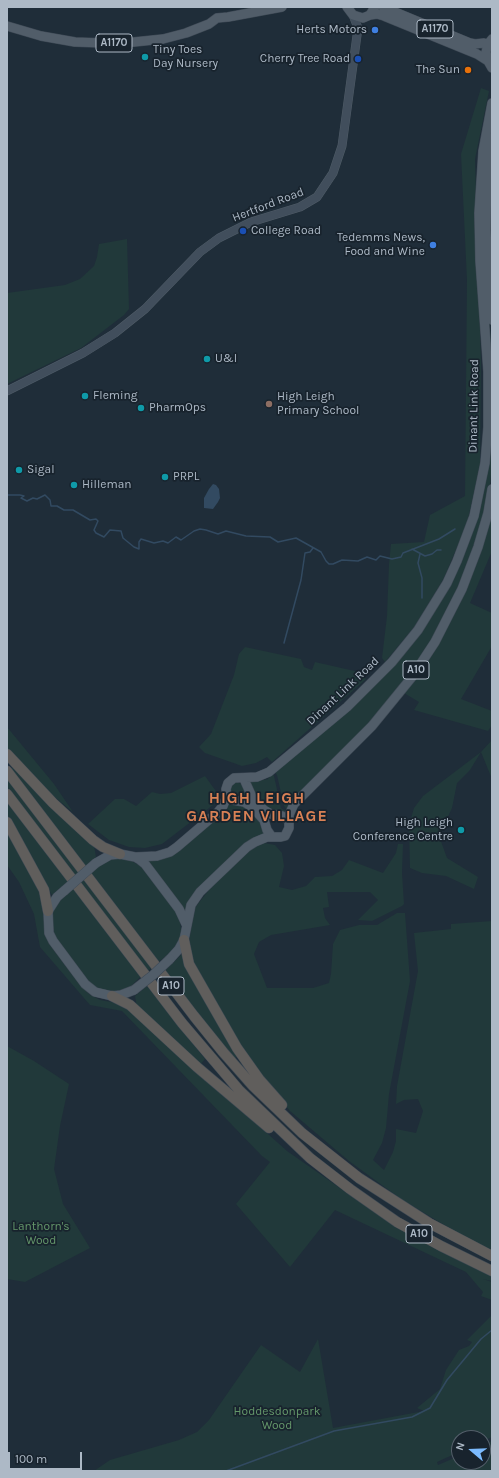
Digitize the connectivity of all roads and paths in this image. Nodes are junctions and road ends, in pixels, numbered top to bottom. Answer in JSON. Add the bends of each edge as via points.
{"nodes":[{"id":1,"x":282,"y":7,"type":"edge"},
{"id":2,"x":347,"y":7,"type":"edge"},
{"id":3,"x":383,"y":7,"type":"edge"},
{"id":4,"x":371,"y":13,"type":"edge"},
{"id":5,"x":353,"y":15,"type":"junction"},
{"id":6,"x":7,"y":26,"type":"edge"},
{"id":7,"x":358,"y":28,"type":"junction"},
{"id":8,"x":490,"y":42,"type":"edge"},
{"id":9,"x":490,"y":65,"type":"edge"},
{"id":10,"x":492,"y":103,"type":"edge"},
{"id":11,"x":492,"y":138,"type":"edge"},
{"id":12,"x":492,"y":320,"type":"edge"},
{"id":13,"x":7,"y":391,"type":"edge"},
{"id":14,"x":492,"y":489,"type":"edge"},
{"id":15,"x":7,"y":754,"type":"edge"},
{"id":16,"x":7,"y":771,"type":"edge"},
{"id":17,"x":244,"y":779,"type":"junction"},
{"id":18,"x":7,"y":794,"type":"edge"},
{"id":19,"x":227,"y":796,"type":"junction"},
{"id":20,"x":288,"y":820,"type":"junction"},
{"id":21,"x":7,"y":822,"type":"edge"},
{"id":22,"x":272,"y":837,"type":"junction"},
{"id":23,"x":120,"y":854,"type":"junction"},
{"id":24,"x":135,"y":856,"type":"junction"},
{"id":25,"x":48,"y":911,"type":"junction"},
{"id":26,"x":186,"y":924,"type":"junction"},
{"id":27,"x":184,"y":940,"type":"junction"},
{"id":28,"x":112,"y":996,"type":"junction"},
{"id":29,"x":310,"y":1158,"type":"junction"},
{"id":30,"x":359,"y":1178,"type":"junction"},
{"id":31,"x":492,"y":1256,"type":"edge"},
{"id":32,"x":492,"y":1271,"type":"edge"}],
"edges":[{"from":1,"to":6,"type":"main road","number":"A1170","via":[[217,18],[186,33],[134,42],[75,42]]},
{"from":2,"to":5,"type":"main road"},
{"from":3,"to":8,"type":"main road","number":"A1170","via":[[470,43]]},
{"from":4,"to":5,"type":"main road","via":[[359,18]]},
{"from":4,"to":7,"type":"main road"},
{"from":4,"to":9,"type":"main road","number":"A1170","via":[[477,54]]},
{"from":5,"to":7,"type":"main road","name":"Hertford Road"},
{"from":7,"to":13,"type":"main road","name":"Hertford Road","via":[[341,151],[331,177],[317,196],[300,207],[252,222],[219,238],[200,252],[148,305],[115,333],[83,353]]},
{"from":8,"to":9,"type":"main road","via":[[486,52]]},
{"from":10,"to":17,"type":"main road","name":"Dinant Link Road","number":"A10","via":[[482,151],[479,213],[488,372],[488,443],[479,495],[465,541],[447,583],[428,614],[407,645],[387,667],[347,706],[269,772]]},
{"from":11,"to":12,"type":"main road","via":[[486,224]]},
{"from":14,"to":20,"type":"main road","number":"A10","via":[[478,547],[462,589],[435,642],[385,711],[294,804]]},
{"from":15,"to":23,"type":"highway","via":[[53,803],[93,840]]},
{"from":16,"to":30,"type":"highway","number":"A10","via":[[223,1052],[253,1086],[302,1133]]},
{"from":17,"to":19,"type":"main road","name":"Dinant Link Road","via":[[234,778],[228,783]]},
{"from":17,"to":20,"type":"main road","via":[[254,799],[264,810]]},
{"from":18,"to":29,"type":"highway","number":"A10","via":[[204,1051],[239,1090]]},
{"from":19,"to":22,"type":"main road","via":[[252,807],[264,820]]},
{"from":19,"to":24,"type":"main road","via":[[218,812],[170,852],[157,856]]},
{"from":20,"to":22,"type":"main road","via":[[289,828],[285,836]]},
{"from":21,"to":25,"type":"highway","via":[[44,890]]},
{"from":22,"to":26,"type":"main road","number":"A10","via":[[259,840],[248,847],[200,892],[191,905]]},
{"from":23,"to":24,"type":"main road"},
{"from":23,"to":25,"type":"main road","bridge":true,"via":[[110,855],[96,863],[57,897]]},
{"from":24,"to":26,"type":"main road","via":[[145,864],[179,909]]},
{"from":25,"to":28,"type":"main road","via":[[48,932],[74,970],[95,992]]},
{"from":26,"to":27,"type":"main road","number":"A10"},
{"from":27,"to":28,"type":"main road","number":"A10","bridge":true,"via":[[179,949],[154,975],[134,990]]},
{"from":27,"to":30,"type":"highway","via":[[189,964],[251,1069],[278,1102]]},
{"from":28,"to":29,"type":"highway","via":[[130,1005],[232,1097]]},
{"from":29,"to":32,"type":"highway","number":"A10","via":[[397,1222]]},
{"from":30,"to":31,"type":"highway","number":"A10","via":[[429,1222]]}]}
